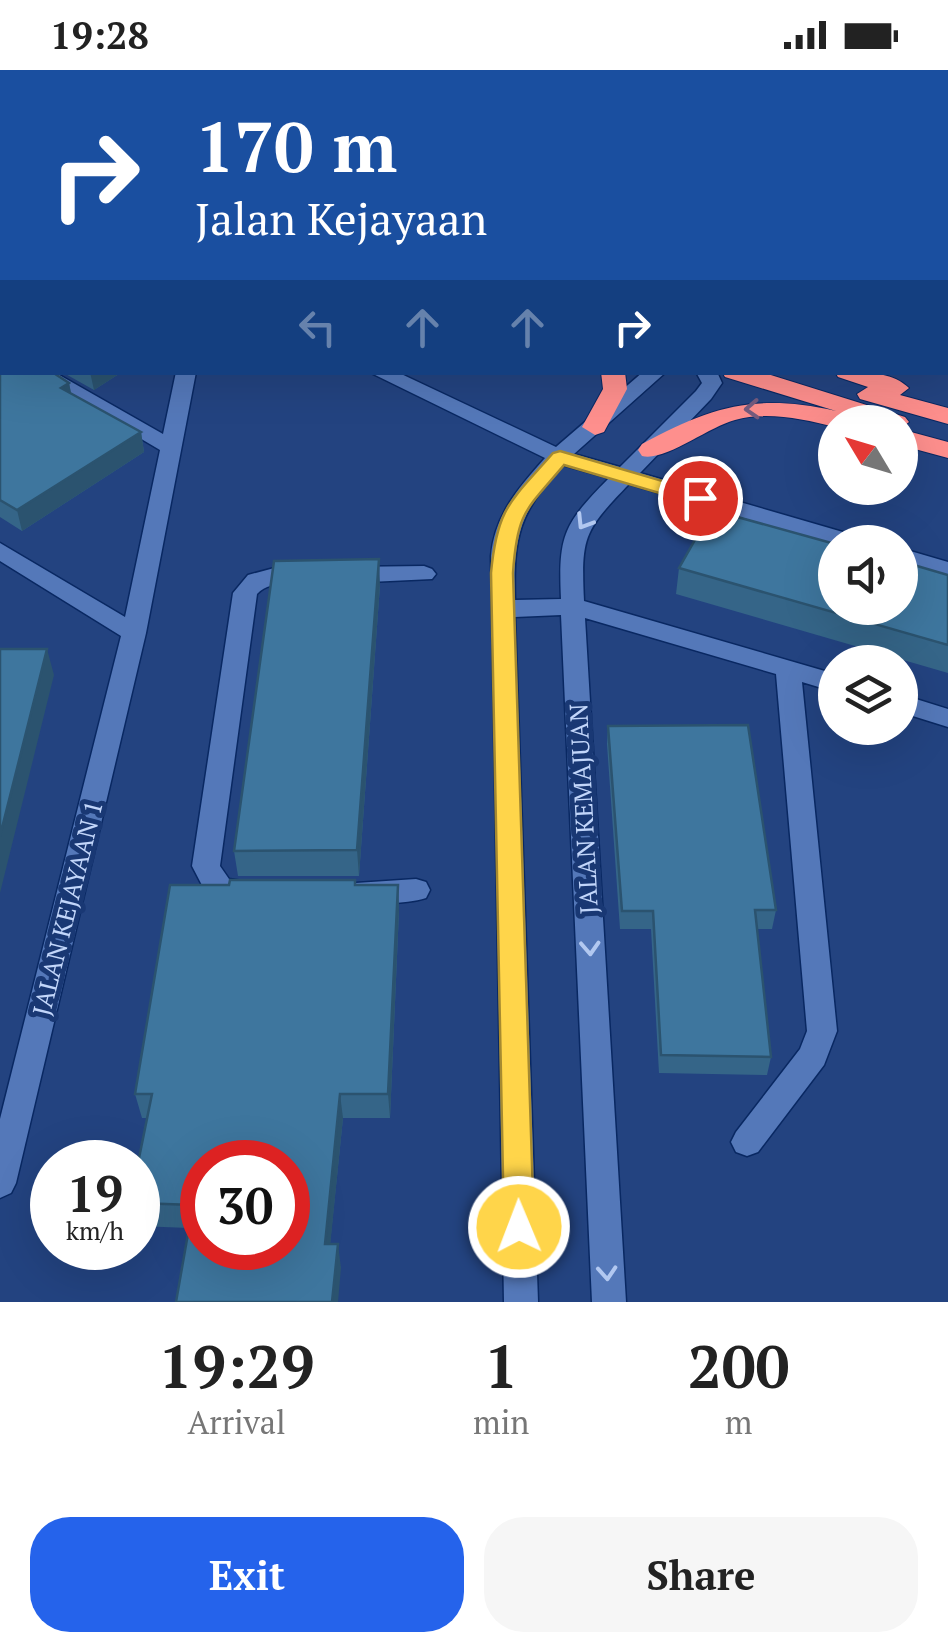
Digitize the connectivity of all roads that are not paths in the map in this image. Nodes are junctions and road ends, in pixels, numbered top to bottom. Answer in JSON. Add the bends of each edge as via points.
{"nodes":[{"id":1,"x":43,"y":375,"type":"edge"},
{"id":2,"x":185,"y":375,"type":"edge"},
{"id":3,"x":385,"y":375,"type":"edge"},
{"id":4,"x":614,"y":375,"type":"edge"},
{"id":5,"x":653,"y":375,"type":"edge"},
{"id":6,"x":708,"y":375,"type":"edge"},
{"id":7,"x":744,"y":375,"type":"edge"},
{"id":8,"x":809,"y":375,"type":"edge"},
{"id":9,"x":857,"y":375,"type":"edge"},
{"id":10,"x":948,"y":403,"type":"edge"},
{"id":11,"x":840,"y":405,"type":"edge"},
{"id":12,"x":818,"y":416,"type":"edge"},
{"id":13,"x":948,"y":416,"type":"edge"},
{"id":14,"x":595,"y":427,"type":"junction"},
{"id":15,"x":918,"y":428,"type":"edge"},
{"id":16,"x":948,"y":436,"type":"edge"},
{"id":17,"x":918,"y":442,"type":"edge"},
{"id":18,"x":171,"y":447,"type":"junction"},
{"id":19,"x":651,"y":450,"type":"junction"},
{"id":20,"x":948,"y":450,"type":"edge"},
{"id":21,"x":560,"y":457,"type":"junction"},
{"id":22,"x":623,"y":476,"type":"junction"},
{"id":23,"x":818,"y":532,"type":"edge"},
{"id":24,"x":0,"y":550,"type":"edge"},
{"id":25,"x":918,"y":561,"type":"edge"},
{"id":26,"x":948,"y":570,"type":"edge"},
{"id":27,"x":424,"y":574,"type":"dead end"},
{"id":28,"x":574,"y":606,"type":"junction"},
{"id":29,"x":504,"y":608,"type":"junction"},
{"id":30,"x":134,"y":633,"type":"junction"},
{"id":31,"x":788,"y":668,"type":"junction"},
{"id":32,"x":818,"y":678,"type":"edge"},
{"id":33,"x":918,"y":709,"type":"edge"},
{"id":34,"x":948,"y":718,"type":"edge"},
{"id":35,"x":416,"y":890,"type":"dead end"},
{"id":36,"x":271,"y":891,"type":"edge"},
{"id":37,"x":344,"y":891,"type":"edge"},
{"id":38,"x":747,"y":1142,"type":"dead end"},
{"id":39,"x":0,"y":1183,"type":"edge"},
{"id":40,"x":521,"y":1302,"type":"edge"},
{"id":41,"x":609,"y":1302,"type":"edge"}],
"edges":[{"from":1,"to":18,"type":"street"},
{"from":2,"to":18,"type":"street","name":"JALAN KEJAYAAN 1"},
{"from":3,"to":21,"type":"street"},
{"from":4,"to":14,"type":"highway"},
{"from":5,"to":14,"type":"street"},
{"from":6,"to":19,"type":"street","name":"JALAN KEMAJUAN","via":[[712,383],[704,395]]},
{"from":7,"to":11,"type":"highway"},
{"from":8,"to":13,"type":"highway"},
{"from":9,"to":10,"type":"highway"},
{"from":12,"to":19,"type":"highway","one_way":true,"via":[[741,408],[696,423]]},
{"from":14,"to":21,"type":"street"},
{"from":15,"to":16,"type":"highway"},
{"from":17,"to":20,"type":"highway"},
{"from":18,"to":30,"type":"street","name":"JALAN KEJAYAAN 1"},
{"from":19,"to":22,"type":"street","name":"JALAN KEMAJUAN"},
{"from":21,"to":22,"type":"street"},
{"from":21,"to":29,"type":"street","via":[[506,530]]},
{"from":22,"to":23,"type":"street"},
{"from":22,"to":28,"type":"street","name":"JALAN KEMAJUAN","one_way":true,"via":[[576,534],[569,572]]},
{"from":24,"to":30,"type":"street"},
{"from":25,"to":26,"type":"street"},
{"from":27,"to":36,"type":"street","via":[[275,575],[248,586],[206,866],[222,889]]},
{"from":28,"to":29,"type":"street"},
{"from":28,"to":31,"type":"street"},
{"from":28,"to":41,"type":"street","name":"JALAN KEMAJUAN","one_way":true},
{"from":29,"to":40,"type":"street"},
{"from":30,"to":39,"type":"street","name":"JALAN KEJAYAAN 1"},
{"from":31,"to":32,"type":"street"},
{"from":31,"to":38,"type":"street","via":[[822,1030],[814,1056]]},
{"from":33,"to":34,"type":"street"},
{"from":35,"to":37,"type":"street"}]}
